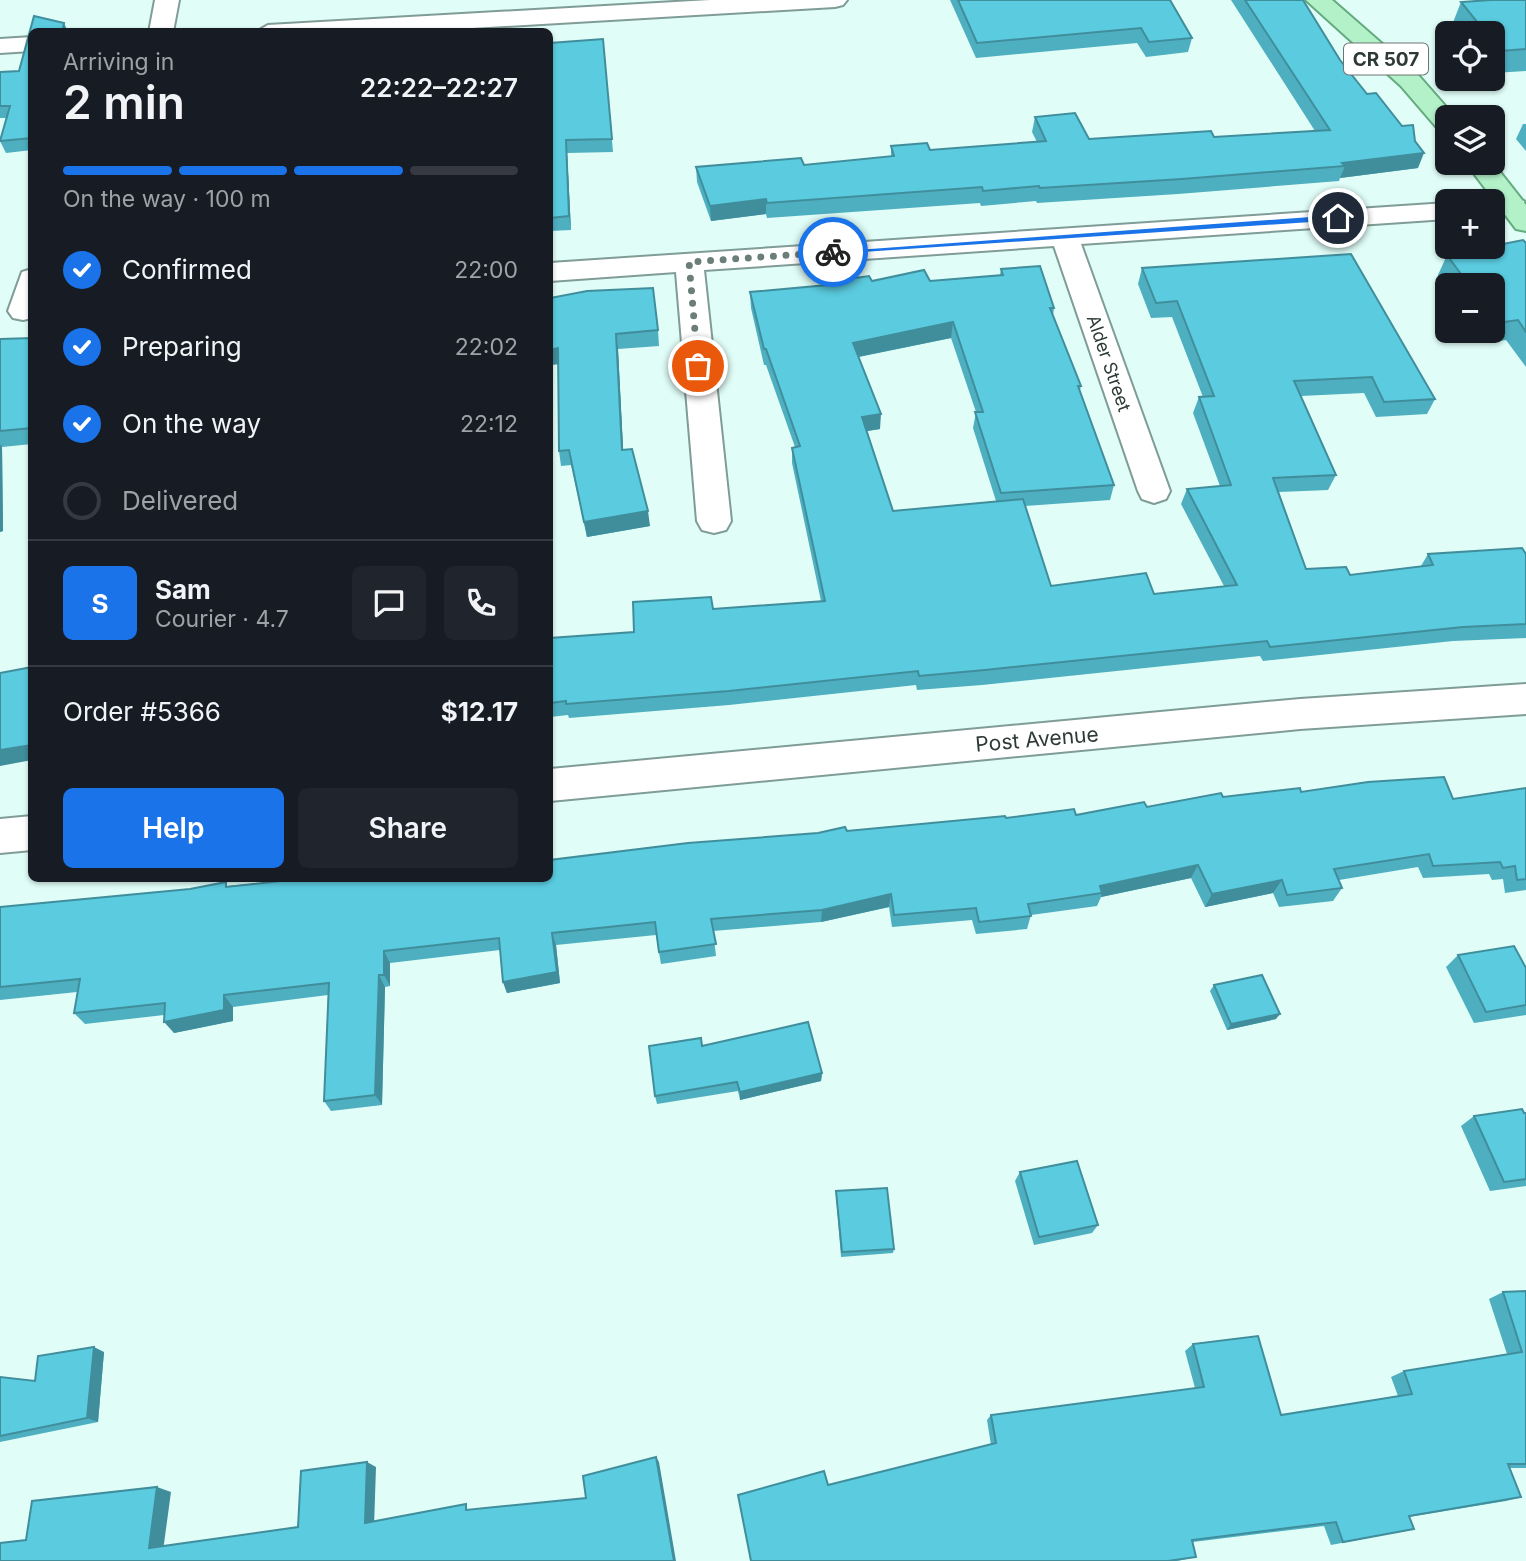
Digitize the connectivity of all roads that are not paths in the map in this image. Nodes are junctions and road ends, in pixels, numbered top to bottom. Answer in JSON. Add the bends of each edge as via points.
{"nodes":[{"id":1,"x":167,"y":0,"type":"edge"},
{"id":2,"x":835,"y":0,"type":"edge"},
{"id":3,"x":1318,"y":0,"type":"edge"},
{"id":4,"x":162,"y":28,"type":"edge"},
{"id":5,"x":339,"y":28,"type":"edge"},
{"id":6,"x":28,"y":44,"type":"edge"},
{"id":7,"x":0,"y":46,"type":"edge"},
{"id":8,"x":1435,"y":110,"type":"edge"},
{"id":9,"x":1487,"y":175,"type":"edge"},
{"id":10,"x":1435,"y":212,"type":"edge"},
{"id":11,"x":1511,"y":213,"type":"edge"},
{"id":12,"x":1064,"y":235,"type":"junction"},
{"id":13,"x":689,"y":262,"type":"junction"},
{"id":14,"x":553,"y":272,"type":"edge"},
{"id":15,"x":28,"y":287,"type":"edge"},
{"id":16,"x":18,"y":311,"type":"edge"},
{"id":17,"x":1154,"y":491,"type":"dead end"},
{"id":18,"x":713,"y":521,"type":"dead end"},
{"id":19,"x":1526,"y":699,"type":"edge"},
{"id":20,"x":553,"y":785,"type":"edge"},
{"id":21,"x":28,"y":833,"type":"edge"},
{"id":22,"x":0,"y":836,"type":"edge"}],
"edges":[{"from":1,"to":4,"type":"street"},
{"from":2,"to":5,"type":"street"},
{"from":3,"to":8,"type":"main road","number":"CR 507","via":[[1410,81]]},
{"from":6,"to":7,"type":"street"},
{"from":9,"to":11,"type":"main road"},
{"from":10,"to":12,"type":"street"},
{"from":12,"to":13,"type":"street"},
{"from":12,"to":17,"type":"street","name":"Alder Street"},
{"from":13,"to":14,"type":"street"},
{"from":13,"to":18,"type":"street"},
{"from":15,"to":16,"type":"street"},
{"from":19,"to":20,"type":"street","name":"Post Avenue","via":[[1300,714]]},
{"from":21,"to":22,"type":"street"}]}
